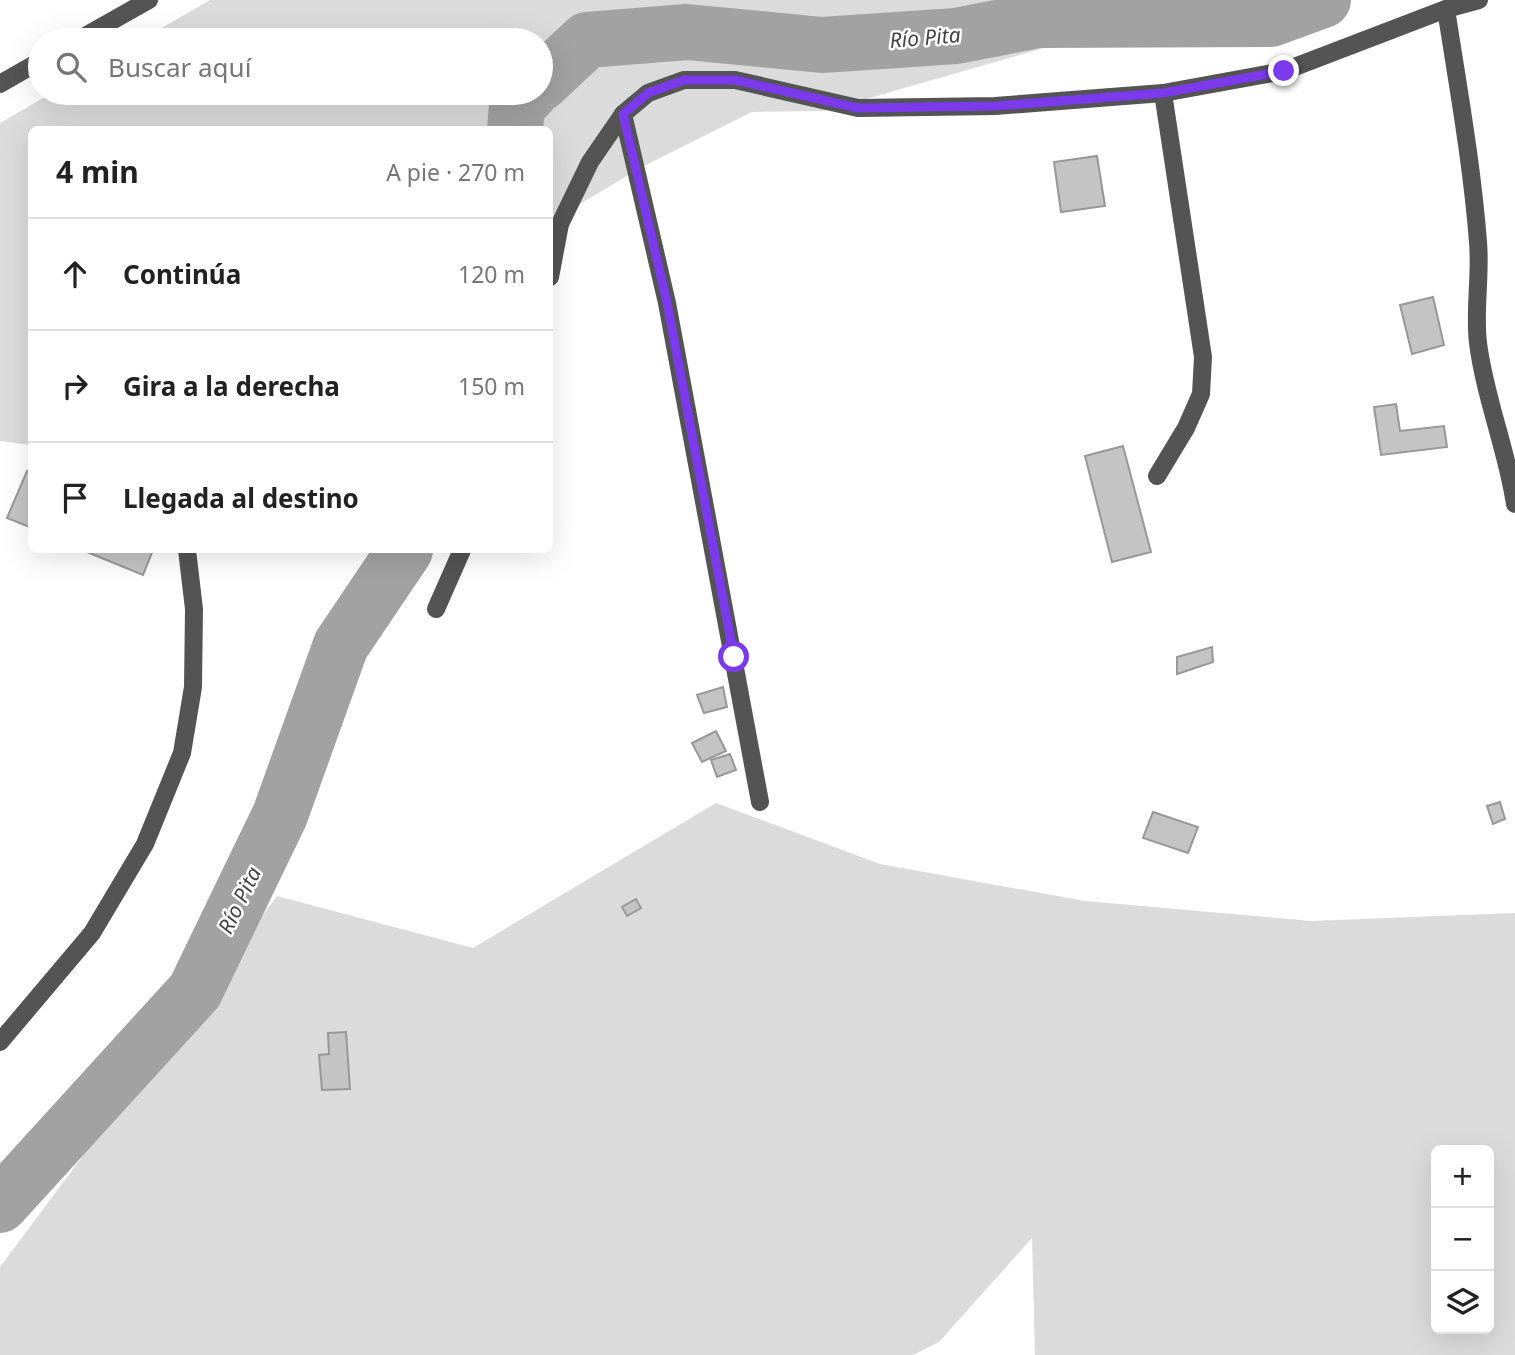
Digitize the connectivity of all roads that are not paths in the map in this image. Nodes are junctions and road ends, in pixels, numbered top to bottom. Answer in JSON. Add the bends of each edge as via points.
{"nodes":[{"id":1,"x":149,"y":0,"type":"edge"},
{"id":2,"x":1479,"y":0,"type":"edge"},
{"id":3,"x":1446,"y":9,"type":"junction"},
{"id":4,"x":99,"y":28,"type":"edge"},
{"id":5,"x":28,"y":68,"type":"edge"},
{"id":6,"x":0,"y":84,"type":"edge"},
{"id":7,"x":1163,"y":93,"type":"junction"},
{"id":8,"x":623,"y":114,"type":"junction"},
{"id":9,"x":553,"y":261,"type":"edge"},
{"id":10,"x":1157,"y":476,"type":"dead end"},
{"id":11,"x":1515,"y":505,"type":"edge"},
{"id":12,"x":187,"y":553,"type":"edge"},
{"id":13,"x":461,"y":553,"type":"edge"},
{"id":14,"x":436,"y":609,"type":"dead end"},
{"id":15,"x":760,"y":802,"type":"dead end"},
{"id":16,"x":0,"y":1042,"type":"edge"}],
"edges":[{"from":1,"to":4,"type":"street"},
{"from":2,"to":3,"type":"street"},
{"from":3,"to":7,"type":"street","via":[[1284,71]]},
{"from":3,"to":11,"type":"street","via":[[1475,202],[1480,269],[1478,345]]},
{"from":5,"to":6,"type":"street"},
{"from":7,"to":8,"type":"street","via":[[995,106],[858,108],[735,80],[684,80],[648,93]]},
{"from":7,"to":10,"type":"street","via":[[1203,357],[1201,394]]},
{"from":8,"to":9,"type":"street","via":[[590,162],[560,225]]},
{"from":8,"to":15,"type":"street","via":[[667,303]]},
{"from":12,"to":16,"type":"street","via":[[194,609],[193,687],[182,753],[145,844],[92,933]]},
{"from":13,"to":14,"type":"street"}]}
